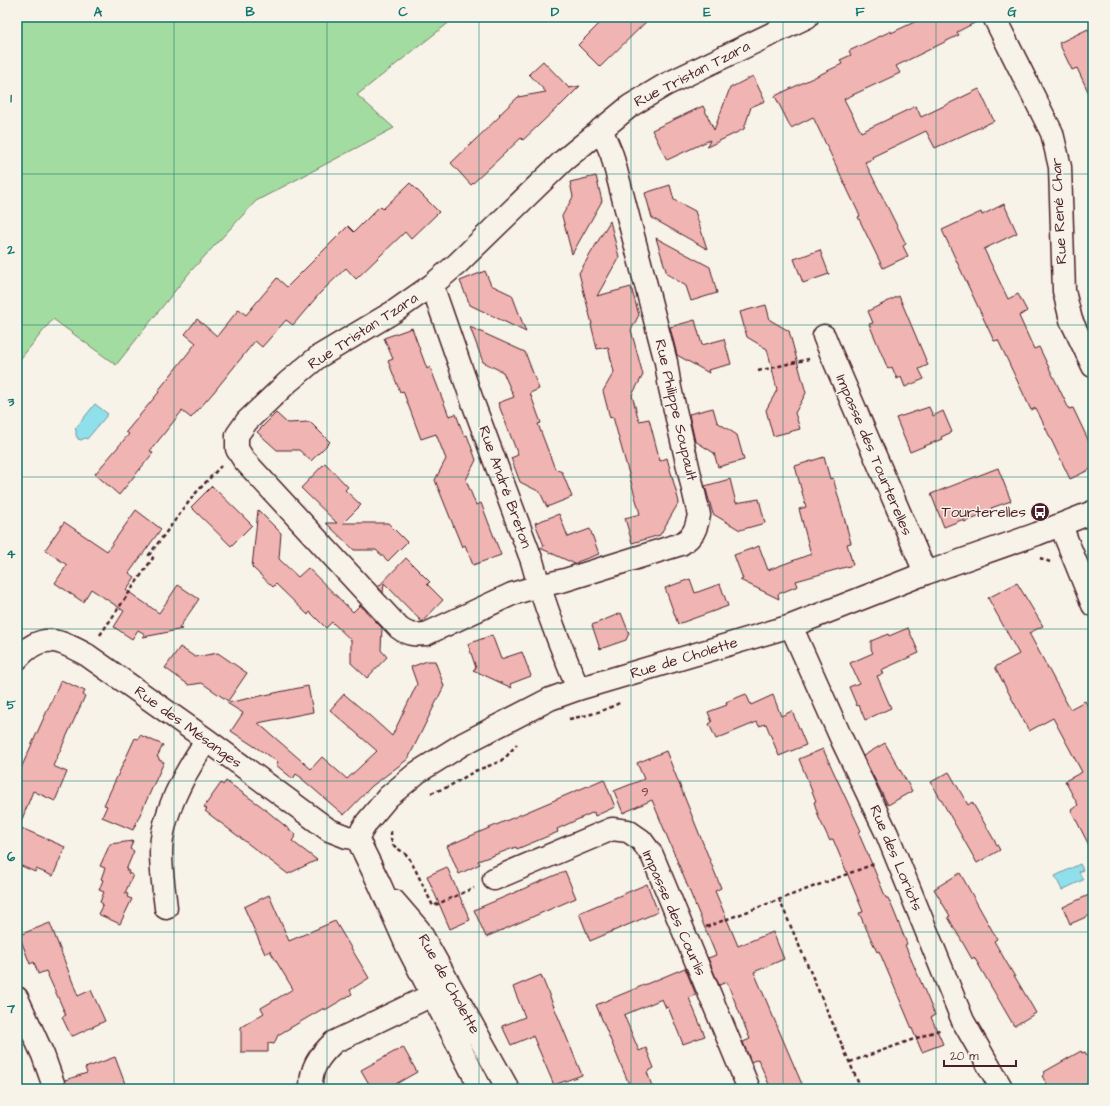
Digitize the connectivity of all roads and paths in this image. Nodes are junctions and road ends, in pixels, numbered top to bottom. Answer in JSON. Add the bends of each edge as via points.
{"nodes":[{"id":1,"x":807,"y":17,"type":"edge"},
{"id":2,"x":994,"y":17,"type":"edge"},
{"id":3,"x":601,"y":129,"type":"junction"},
{"id":4,"x":432,"y":285,"type":"junction"},
{"id":5,"x":827,"y":345,"type":"joint"},
{"id":6,"x":1093,"y":366,"type":"edge"},
{"id":7,"x":758,"y":371,"type":"dead end"},
{"id":8,"x":237,"y":450,"type":"junction"},
{"id":9,"x":1093,"y":512,"type":"edge"},
{"id":10,"x":1061,"y":525,"type":"junction"},
{"id":11,"x":1037,"y":557,"type":"dead end"},
{"id":12,"x":1075,"y":561,"type":"junction"},
{"id":13,"x":926,"y":573,"type":"junction"},
{"id":14,"x":539,"y":586,"type":"junction"},
{"id":15,"x":1093,"y":605,"type":"edge"},
{"id":16,"x":791,"y":626,"type":"junction"},
{"id":17,"x":87,"y":655,"type":"junction"},
{"id":18,"x":17,"y":659,"type":"edge"},
{"id":19,"x":578,"y":689,"type":"junction"},
{"id":20,"x":625,"y":700,"type":"dead end"},
{"id":21,"x":564,"y":720,"type":"dead end"},
{"id":22,"x":207,"y":740,"type":"junction"},
{"id":23,"x":519,"y":742,"type":"dead end"},
{"id":24,"x":430,"y":793,"type":"dead end"},
{"id":25,"x":392,"y":827,"type":"dead end"},
{"id":26,"x":357,"y":838,"type":"junction"},
{"id":27,"x":896,"y":856,"type":"junction"},
{"id":28,"x":494,"y":879,"type":"joint"},
{"id":29,"x":380,"y":885,"type":"junction"},
{"id":30,"x":779,"y":899,"type":"junction"},
{"id":31,"x":166,"y":908,"type":"dead end"},
{"id":32,"x":685,"y":935,"type":"junction"},
{"id":33,"x":432,"y":995,"type":"junction"},
{"id":34,"x":17,"y":998,"type":"edge"},
{"id":35,"x":963,"y":1022,"type":"junction"},
{"id":36,"x":850,"y":1062,"type":"junction"},
{"id":37,"x":55,"y":1089,"type":"edge"},
{"id":38,"x":311,"y":1089,"type":"edge"},
{"id":39,"x":481,"y":1089,"type":"edge"},
{"id":40,"x":508,"y":1089,"type":"edge"},
{"id":41,"x":750,"y":1089,"type":"edge"},
{"id":42,"x":861,"y":1089,"type":"edge"},
{"id":43,"x":1002,"y":1089,"type":"edge"}],
"edges":[{"from":1,"to":3,"type":"street","name":"Rue Tristan Tzara","via":[[666,85],[630,106]]},
{"from":2,"to":6,"type":"street","name":"Rue René Char","via":[[1052,133],[1060,167],[1064,291],[1071,320]]},
{"from":3,"to":4,"type":"street","name":"Rue Tristan Tzara","via":[[563,161]]},
{"from":3,"to":14,"type":"street","name":"Rue Philippe Soupault","via":[[612,155],[666,362],[699,514],[690,538],[681,544]]},
{"from":4,"to":8,"type":"street","name":"Rue Tristan Tzara","via":[[395,311],[318,356],[247,421],[237,435]]},
{"from":4,"to":14,"type":"street","name":"Rue André Breton"},
{"from":5,"to":7,"type":"path"},
{"from":5,"to":13,"type":"street","name":"Impasse des Tourterelles"},
{"from":8,"to":14,"type":"street","via":[[302,524],[406,633],[426,634],[512,594]]},
{"from":8,"to":17,"type":"path","via":[[194,495],[149,555],[153,558]]},
{"from":9,"to":10,"type":"street","name":"Rue de Cholette"},
{"from":10,"to":12,"type":"street"},
{"from":10,"to":13,"type":"street","name":"Rue de Cholette"},
{"from":11,"to":12,"type":"path","via":[[1061,567]]},
{"from":12,"to":15,"type":"street"},
{"from":13,"to":16,"type":"street","name":"Rue de Cholette"},
{"from":14,"to":19,"type":"street","name":"Rue André Breton"},
{"from":16,"to":19,"type":"street","name":"Rue de Cholette"},
{"from":16,"to":27,"type":"street","name":"Rue des Loriots"},
{"from":17,"to":18,"type":"street","name":"Rue des Mésanges","via":[[66,643],[48,640],[32,645]]},
{"from":17,"to":22,"type":"street","name":"Rue des Mésanges"},
{"from":19,"to":26,"type":"street","name":"Rue de Cholette","via":[[550,699],[463,744],[418,772],[388,797]]},
{"from":20,"to":21,"type":"path","via":[[598,713]]},
{"from":22,"to":26,"type":"street","name":"Rue des Mésanges","via":[[329,830]]},
{"from":22,"to":31,"type":"street","via":[[192,762],[172,802],[164,826],[161,852]]},
{"from":23,"to":24,"type":"path","via":[[499,762]]},
{"from":25,"to":28,"type":"path","via":[[393,845],[408,856],[433,906]]},
{"from":26,"to":29,"type":"street","name":"Rue de Cholette"},
{"from":27,"to":30,"type":"path"},
{"from":27,"to":35,"type":"street","name":"Rue des Loriots"},
{"from":28,"to":32,"type":"street","name":"Impasse des Courlis","via":[[612,829],[628,831],[641,840],[652,856]]},
{"from":29,"to":33,"type":"street","name":"Rue de Cholette"},
{"from":29,"to":40,"type":"street","name":"Rue de Cholette","via":[[419,930]]},
{"from":30,"to":32,"type":"path"},
{"from":30,"to":36,"type":"path"},
{"from":32,"to":41,"type":"street","name":"Impasse des Courlis"},
{"from":33,"to":38,"type":"street","via":[[334,1042],[322,1053],[315,1065]]},
{"from":33,"to":39,"type":"street","name":"Rue de Cholette"},
{"from":34,"to":37,"type":"street","via":[[43,1055]]},
{"from":35,"to":36,"type":"path"},
{"from":35,"to":43,"type":"street","name":"Rue des Loriots"},
{"from":36,"to":42,"type":"path"}]}
